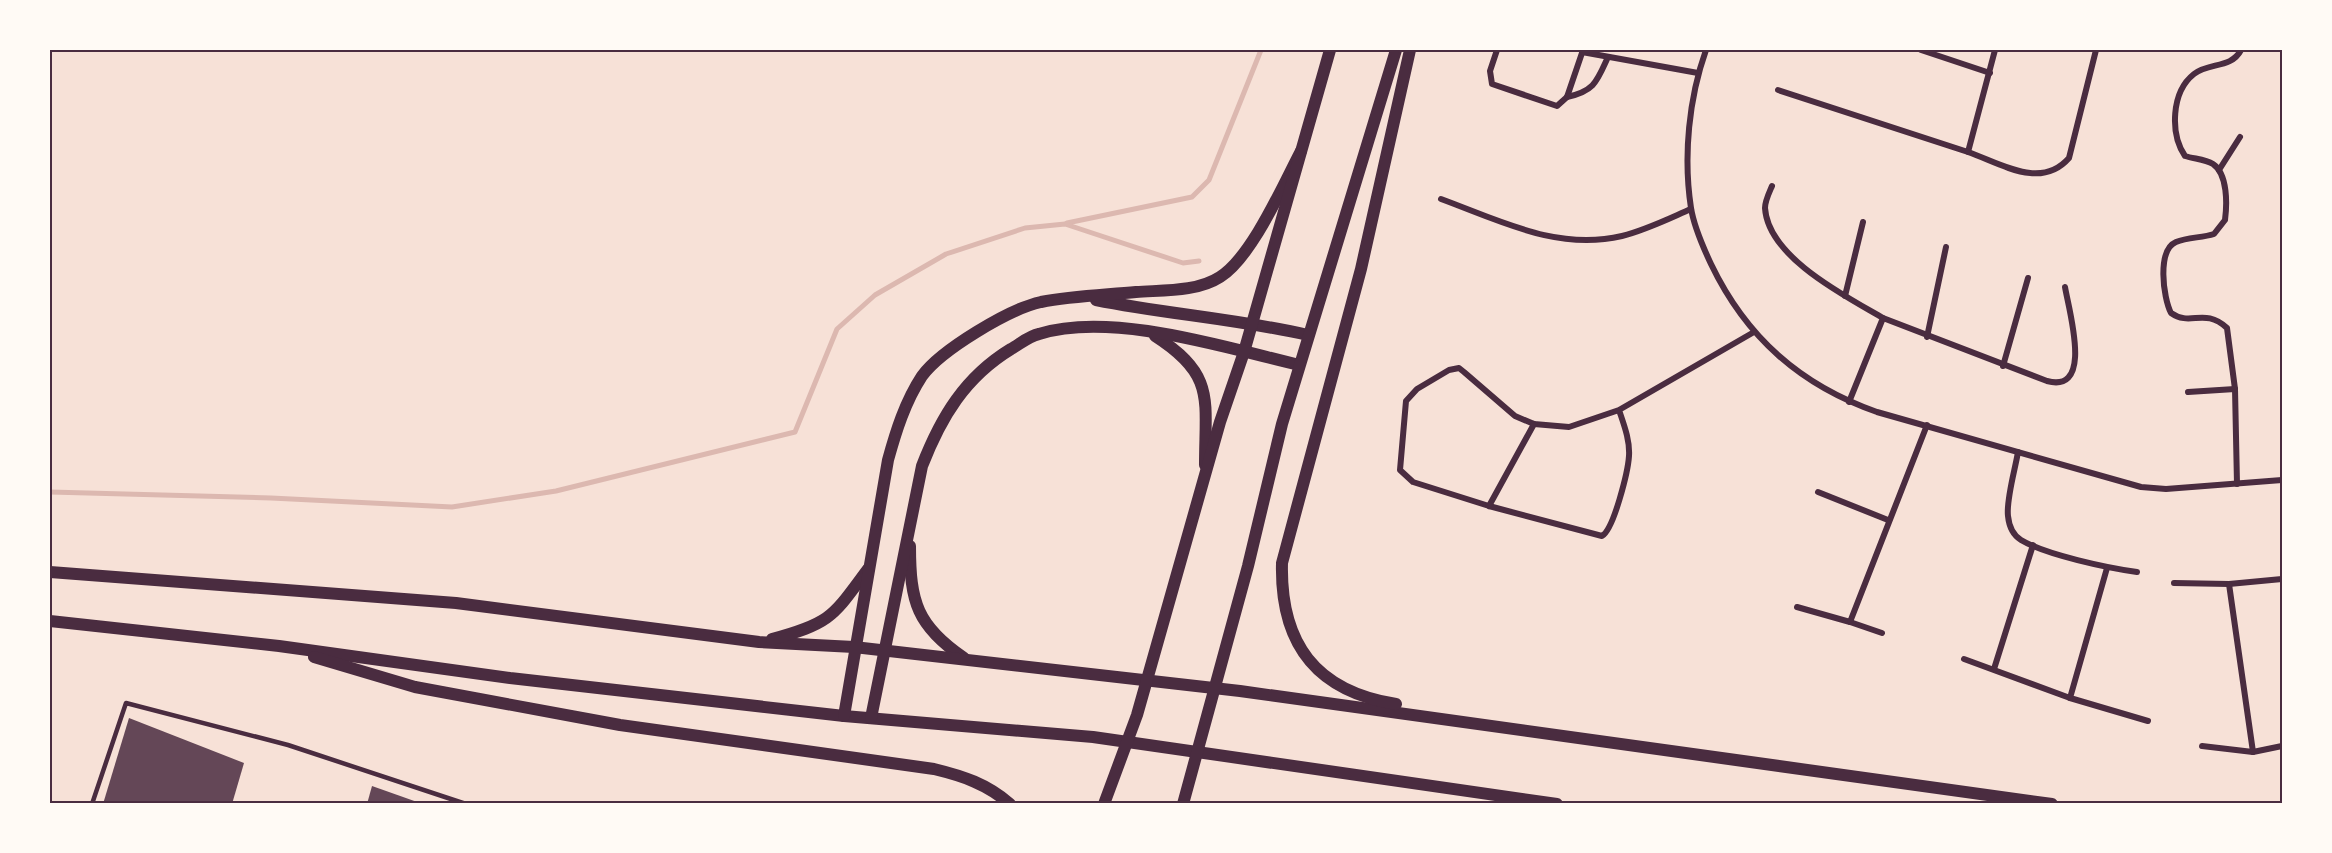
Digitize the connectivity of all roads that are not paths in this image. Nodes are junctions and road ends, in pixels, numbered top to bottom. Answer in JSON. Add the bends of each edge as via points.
{"nodes":[{"id":1,"x":1330,"y":50,"type":"edge"},
{"id":2,"x":1396,"y":50,"type":"edge"},
{"id":3,"x":1410,"y":50,"type":"edge"},
{"id":4,"x":1497,"y":50,"type":"edge"},
{"id":5,"x":1706,"y":50,"type":"edge"},
{"id":6,"x":1921,"y":50,"type":"edge"},
{"id":7,"x":1995,"y":50,"type":"edge"},
{"id":8,"x":2096,"y":50,"type":"edge"},
{"id":9,"x":2241,"y":50,"type":"edge"},
{"id":10,"x":1583,"y":51,"type":"edge"},
{"id":11,"x":1608,"y":57,"type":"junction"},
{"id":12,"x":1698,"y":73,"type":"junction"},
{"id":13,"x":1990,"y":73,"type":"junction"},
{"id":14,"x":1778,"y":90,"type":"dead end"},
{"id":15,"x":1567,"y":97,"type":"junction"},
{"id":16,"x":2240,"y":137,"type":"dead end"},
{"id":17,"x":1301,"y":151,"type":"junction"},
{"id":18,"x":1968,"y":152,"type":"junction"},
{"id":19,"x":2219,"y":170,"type":"junction"},
{"id":20,"x":1772,"y":186,"type":"dead end"},
{"id":21,"x":1441,"y":199,"type":"dead end"},
{"id":22,"x":1691,"y":209,"type":"junction"},
{"id":23,"x":1863,"y":222,"type":"dead end"},
{"id":24,"x":1946,"y":247,"type":"dead end"},
{"id":25,"x":2028,"y":278,"type":"dead end"},
{"id":26,"x":2065,"y":287,"type":"dead end"},
{"id":27,"x":1845,"y":296,"type":"junction"},
{"id":28,"x":1080,"y":297,"type":"junction"},
{"id":29,"x":1883,"y":318,"type":"junction"},
{"id":30,"x":1252,"y":322,"type":"junction"},
{"id":31,"x":1754,"y":332,"type":"junction"},
{"id":32,"x":1151,"y":334,"type":"junction"},
{"id":33,"x":1308,"y":334,"type":"junction"},
{"id":34,"x":1927,"y":337,"type":"junction"},
{"id":35,"x":1244,"y":352,"type":"junction"},
{"id":36,"x":1299,"y":365,"type":"junction"},
{"id":37,"x":2003,"y":366,"type":"junction"},
{"id":38,"x":2235,"y":389,"type":"junction"},
{"id":39,"x":2188,"y":392,"type":"dead end"},
{"id":40,"x":1849,"y":402,"type":"junction"},
{"id":41,"x":1619,"y":410,"type":"junction"},
{"id":42,"x":1534,"y":424,"type":"junction"},
{"id":43,"x":1927,"y":425,"type":"junction"},
{"id":44,"x":2019,"y":452,"type":"junction"},
{"id":45,"x":2283,"y":480,"type":"edge"},
{"id":46,"x":1204,"y":484,"type":"junction"},
{"id":47,"x":2237,"y":484,"type":"junction"},
{"id":48,"x":1818,"y":492,"type":"dead end"},
{"id":49,"x":1489,"y":506,"type":"junction"},
{"id":50,"x":1888,"y":520,"type":"junction"},
{"id":51,"x":910,"y":524,"type":"junction"},
{"id":52,"x":2033,"y":545,"type":"junction"},
{"id":53,"x":871,"y":566,"type":"junction"},
{"id":54,"x":2107,"y":568,"type":"junction"},
{"id":55,"x":50,"y":572,"type":"edge"},
{"id":56,"x":2137,"y":573,"type":"dead end"},
{"id":57,"x":2283,"y":579,"type":"edge"},
{"id":58,"x":2174,"y":583,"type":"dead end"},
{"id":59,"x":2229,"y":584,"type":"junction"},
{"id":60,"x":1797,"y":606,"type":"dead end"},
{"id":61,"x":50,"y":621,"type":"edge"},
{"id":62,"x":1850,"y":622,"type":"junction"},
{"id":63,"x":1882,"y":633,"type":"dead end"},
{"id":64,"x":759,"y":642,"type":"junction"},
{"id":65,"x":279,"y":646,"type":"junction"},
{"id":66,"x":854,"y":647,"type":"junction"},
{"id":67,"x":885,"y":650,"type":"junction"},
{"id":68,"x":1964,"y":659,"type":"dead end"},
{"id":69,"x":967,"y":660,"type":"junction"},
{"id":70,"x":1994,"y":669,"type":"junction"},
{"id":71,"x":2070,"y":698,"type":"junction"},
{"id":72,"x":844,"y":716,"type":"junction"},
{"id":73,"x":871,"y":718,"type":"junction"},
{"id":74,"x":2148,"y":721,"type":"dead end"},
{"id":75,"x":1476,"y":723,"type":"junction"},
{"id":76,"x":2202,"y":746,"type":"dead end"},
{"id":77,"x":2283,"y":746,"type":"edge"},
{"id":78,"x":2253,"y":752,"type":"junction"},
{"id":79,"x":92,"y":804,"type":"edge"},
{"id":80,"x":466,"y":804,"type":"edge"},
{"id":81,"x":1010,"y":804,"type":"edge"},
{"id":82,"x":1104,"y":804,"type":"edge"},
{"id":83,"x":1183,"y":804,"type":"edge"},
{"id":84,"x":1557,"y":804,"type":"edge"},
{"id":85,"x":2052,"y":804,"type":"edge"}],
"edges":[{"from":1,"to":17,"type":"main road"},
{"from":2,"to":33,"type":"main road"},
{"from":3,"to":75,"type":"main road","via":[[1361,269],[1286,543],[1281,591],[1287,623],[1297,645],[1320,674],[1333,683],[1355,694],[1435,710]]},
{"from":4,"to":15,"type":"street","via":[[1490,71],[1492,84],[1550,105],[1563,103]]},
{"from":5,"to":12,"type":"street"},
{"from":6,"to":13,"type":"street"},
{"from":7,"to":13,"type":"street"},
{"from":8,"to":18,"type":"street","via":[[2069,158],[2060,169],[2029,174]]},
{"from":9,"to":19,"type":"street","via":[[2234,60],[2193,75],[2186,83],[2176,112],[2175,133],[2185,156],[2213,164]]},
{"from":10,"to":11,"type":"street"},
{"from":10,"to":15,"type":"street"},
{"from":11,"to":12,"type":"street"},
{"from":11,"to":15,"type":"street","via":[[1593,86]]},
{"from":12,"to":22,"type":"street","via":[[1688,154]]},
{"from":13,"to":18,"type":"street"},
{"from":14,"to":18,"type":"street"},
{"from":16,"to":19,"type":"street"},
{"from":17,"to":28,"type":"main road","via":[[1254,238],[1224,275],[1194,286]]},
{"from":17,"to":30,"type":"main road"},
{"from":19,"to":38,"type":"street","via":[[2226,208],[2221,229],[2207,236],[2179,240],[2165,252],[2164,263],[2171,313],[2186,319],[2209,317],[2226,328]]},
{"from":20,"to":27,"type":"street","via":[[1765,205],[1780,245],[1809,272]]},
{"from":21,"to":22,"type":"street","via":[[1525,232],[1582,241],[1622,236]]},
{"from":22,"to":31,"type":"street","via":[[1723,288]]},
{"from":23,"to":27,"type":"street"},
{"from":24,"to":34,"type":"street"},
{"from":25,"to":37,"type":"street"},
{"from":26,"to":37,"type":"street","via":[[2077,361],[2072,375],[2054,383]]},
{"from":27,"to":29,"type":"street"},
{"from":28,"to":30,"type":"main road","via":[[1188,316]]},
{"from":28,"to":53,"type":"main road","via":[[1039,303],[988,324],[923,375],[900,419],[888,460]]},
{"from":29,"to":34,"type":"street"},
{"from":29,"to":40,"type":"street"},
{"from":30,"to":33,"type":"main road"},
{"from":30,"to":35,"type":"main road"},
{"from":31,"to":40,"type":"street","via":[[1786,364],[1818,387]]},
{"from":31,"to":41,"type":"street"},
{"from":32,"to":35,"type":"main road","via":[[1188,337]]},
{"from":32,"to":46,"type":"main road","via":[[1176,350],[1197,371],[1204,392]]},
{"from":32,"to":51,"type":"main road","via":[[1074,327],[1038,334],[980,371],[958,395],[938,427],[922,466]]},
{"from":33,"to":36,"type":"main road"},
{"from":34,"to":37,"type":"street"},
{"from":35,"to":36,"type":"main road"},
{"from":35,"to":46,"type":"main road"},
{"from":36,"to":83,"type":"main road"},
{"from":38,"to":39,"type":"street"},
{"from":38,"to":47,"type":"street"},
{"from":40,"to":43,"type":"street"},
{"from":41,"to":42,"type":"street","via":[[1569,427]]},
{"from":41,"to":49,"type":"street","via":[[1629,457],[1608,532],[1596,536]]},
{"from":42,"to":49,"type":"street"},
{"from":42,"to":49,"type":"street","via":[[1515,416],[1460,369],[1441,374],[1406,401],[1399,461],[1406,477]]},
{"from":43,"to":44,"type":"street"},
{"from":43,"to":50,"type":"street"},
{"from":44,"to":47,"type":"street","via":[[2153,489]]},
{"from":44,"to":52,"type":"street","via":[[2007,515],[2012,532]]},
{"from":45,"to":47,"type":"street"},
{"from":46,"to":82,"type":"main road","via":[[1137,715]]},
{"from":48,"to":50,"type":"street"},
{"from":50,"to":62,"type":"street"},
{"from":51,"to":67,"type":"main road"},
{"from":51,"to":69,"type":"main road","via":[[915,606],[924,624],[940,641]]},
{"from":52,"to":54,"type":"street"},
{"from":52,"to":70,"type":"street"},
{"from":53,"to":64,"type":"main road","via":[[840,609],[823,622]]},
{"from":53,"to":66,"type":"main road"},
{"from":54,"to":56,"type":"street"},
{"from":54,"to":71,"type":"street"},
{"from":55,"to":64,"type":"main road","via":[[456,603]]},
{"from":57,"to":59,"type":"street"},
{"from":58,"to":59,"type":"street"},
{"from":59,"to":78,"type":"street"},
{"from":60,"to":62,"type":"street"},
{"from":61,"to":65,"type":"main road"},
{"from":62,"to":63,"type":"street"},
{"from":64,"to":66,"type":"main road"},
{"from":65,"to":72,"type":"main road","via":[[510,678]]},
{"from":65,"to":81,"type":"main road","via":[[415,687],[688,736],[934,769],[964,776],[990,788]]},
{"from":66,"to":67,"type":"main road"},
{"from":66,"to":72,"type":"main road"},
{"from":67,"to":69,"type":"main road"},
{"from":67,"to":73,"type":"main road"},
{"from":68,"to":70,"type":"street"},
{"from":69,"to":75,"type":"main road"},
{"from":70,"to":71,"type":"street"},
{"from":71,"to":74,"type":"street"},
{"from":72,"to":73,"type":"main road"},
{"from":73,"to":84,"type":"main road","via":[[1094,737]]},
{"from":75,"to":85,"type":"main road"},
{"from":76,"to":78,"type":"street"},
{"from":77,"to":78,"type":"street"},
{"from":79,"to":80,"type":"lane","via":[[126,704],[288,745]]}]}
